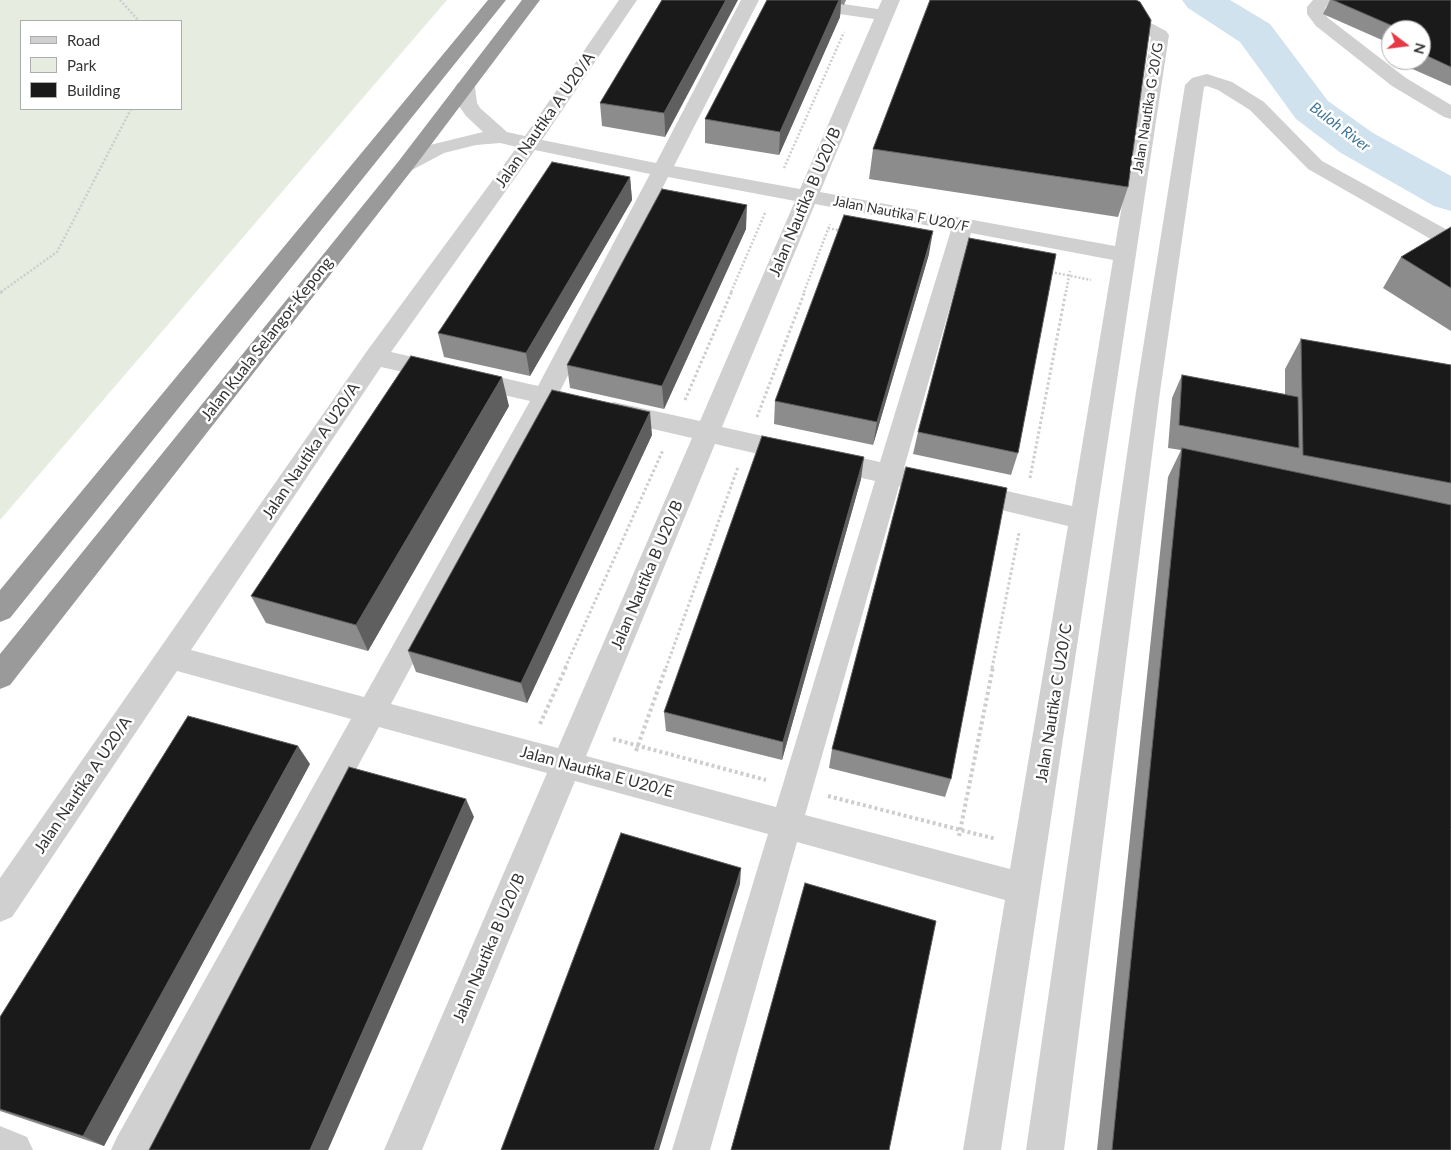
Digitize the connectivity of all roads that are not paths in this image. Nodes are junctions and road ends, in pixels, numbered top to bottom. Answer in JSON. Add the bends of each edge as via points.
{"nodes":[{"id":1,"x":497,"y":0,"type":"edge"},
{"id":2,"x":531,"y":0,"type":"edge"},
{"id":3,"x":628,"y":0,"type":"edge"},
{"id":4,"x":750,"y":0,"type":"edge"},
{"id":5,"x":777,"y":0,"type":"edge"},
{"id":6,"x":1094,"y":0,"type":"edge"},
{"id":7,"x":1322,"y":0,"type":"edge"},
{"id":8,"x":888,"y":8,"type":"edge"},
{"id":9,"x":465,"y":87,"type":"junction"},
{"id":10,"x":1451,"y":112,"type":"edge"},
{"id":11,"x":500,"y":137,"type":"junction"},
{"id":12,"x":530,"y":143,"type":"junction"},
{"id":13,"x":405,"y":166,"type":"junction"},
{"id":14,"x":662,"y":170,"type":"junction"},
{"id":15,"x":806,"y":196,"type":"junction"},
{"id":16,"x":963,"y":225,"type":"junction"},
{"id":17,"x":1451,"y":241,"type":"edge"},
{"id":18,"x":1126,"y":255,"type":"junction"},
{"id":19,"x":375,"y":357,"type":"junction"},
{"id":20,"x":545,"y":396,"type":"junction"},
{"id":21,"x":708,"y":432,"type":"junction"},
{"id":22,"x":890,"y":474,"type":"junction"},
{"id":23,"x":1083,"y":519,"type":"junction"},
{"id":24,"x":0,"y":610,"type":"edge"},
{"id":25,"x":170,"y":656,"type":"junction"},
{"id":26,"x":0,"y":676,"type":"edge"},
{"id":27,"x":372,"y":711,"type":"junction"},
{"id":28,"x":567,"y":764,"type":"junction"},
{"id":29,"x":787,"y":824,"type":"junction"},
{"id":30,"x":1024,"y":889,"type":"junction"},
{"id":31,"x":0,"y":906,"type":"edge"},
{"id":32,"x":0,"y":1145,"type":"edge"},
{"id":33,"x":14,"y":1150,"type":"edge"},
{"id":34,"x":130,"y":1150,"type":"edge"},
{"id":35,"x":403,"y":1150,"type":"edge"},
{"id":36,"x":691,"y":1150,"type":"edge"},
{"id":37,"x":982,"y":1150,"type":"edge"},
{"id":38,"x":1045,"y":1150,"type":"edge"}],
"edges":[{"from":1,"to":24,"type":"highway","name":"Jalan Kuala Selangor-Kepong"},
{"from":2,"to":9,"type":"highway","name":"Jalan Kuala Selangor-Kepong"},
{"from":3,"to":12,"type":"street","name":"Jalan Nautika A U20/A"},
{"from":4,"to":14,"type":"street"},
{"from":5,"to":8,"type":"street","via":[[853,11]]},
{"from":6,"to":18,"type":"street","name":"Jalan Nautika G 20/G","via":[[1160,35]]},
{"from":7,"to":10,"type":"street","via":[[1316,14],[1322,22],[1399,82]]},
{"from":8,"to":15,"type":"street","name":"Jalan Nautika B U20/B"},
{"from":9,"to":11,"type":"street","via":[[472,112]]},
{"from":9,"to":13,"type":"highway","name":"Jalan Kuala Selangor-Kepong"},
{"from":11,"to":12,"type":"street","name":"Jalan Nautika F U20/F"},
{"from":11,"to":13,"type":"street","name":"Jalan Nautika F U20/F","via":[[476,139],[438,149]]},
{"from":12,"to":14,"type":"street","name":"Jalan Nautika F U20/F"},
{"from":12,"to":19,"type":"street","name":"Jalan Nautika A U20/A"},
{"from":13,"to":26,"type":"highway","name":"Jalan Kuala Selangor-Kepong"},
{"from":14,"to":15,"type":"street","name":"Jalan Nautika F U20/F"},
{"from":14,"to":20,"type":"street"},
{"from":15,"to":16,"type":"street","name":"Jalan Nautika F U20/F"},
{"from":15,"to":21,"type":"street","name":"Jalan Nautika B U20/B"},
{"from":16,"to":18,"type":"street","name":"Jalan Nautika F U20/F"},
{"from":16,"to":22,"type":"street"},
{"from":17,"to":38,"type":"street","via":[[1315,165],[1257,106],[1225,86],[1207,80],[1195,85],[1148,392]]},
{"from":18,"to":23,"type":"street","name":"Jalan Nautika C U20/C"},
{"from":19,"to":20,"type":"street"},
{"from":19,"to":25,"type":"street","name":"Jalan Nautika A U20/A"},
{"from":20,"to":21,"type":"street"},
{"from":20,"to":27,"type":"street"},
{"from":21,"to":22,"type":"street"},
{"from":21,"to":28,"type":"street","name":"Jalan Nautika B U20/B"},
{"from":22,"to":23,"type":"street"},
{"from":22,"to":29,"type":"street"},
{"from":23,"to":30,"type":"street","name":"Jalan Nautika C U20/C"},
{"from":25,"to":27,"type":"street","name":"Jalan Nautika E U20/E"},
{"from":25,"to":31,"type":"street","name":"Jalan Nautika A U20/A"},
{"from":27,"to":28,"type":"street","name":"Jalan Nautika E U20/E"},
{"from":27,"to":34,"type":"street"},
{"from":28,"to":29,"type":"street","name":"Jalan Nautika E U20/E"},
{"from":28,"to":35,"type":"street","name":"Jalan Nautika B U20/B"},
{"from":29,"to":30,"type":"street","name":"Jalan Nautika E U20/E"},
{"from":29,"to":36,"type":"street"},
{"from":30,"to":37,"type":"street","name":"Jalan Nautika C U20/C"},
{"from":32,"to":33,"type":"street"}]}
